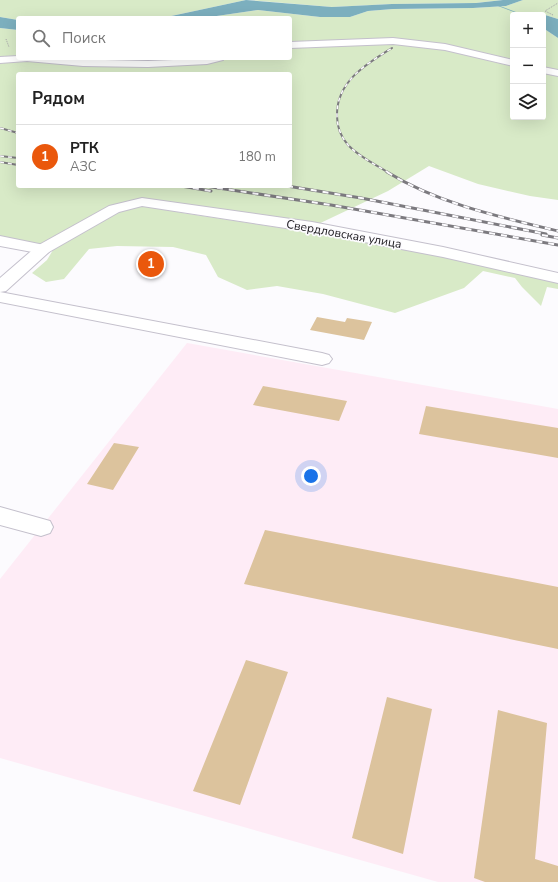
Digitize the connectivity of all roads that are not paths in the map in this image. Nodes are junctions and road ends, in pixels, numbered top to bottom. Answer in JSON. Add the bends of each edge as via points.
{"nodes":[{"id":1,"x":292,"y":45,"type":"edge"},
{"id":2,"x":16,"y":59,"type":"edge"},
{"id":3,"x":0,"y":60,"type":"edge"},
{"id":4,"x":49,"y":60,"type":"edge"},
{"id":5,"x":211,"y":60,"type":"edge"},
{"id":6,"x":510,"y":62,"type":"edge"},
{"id":7,"x":546,"y":71,"type":"edge"},
{"id":8,"x":558,"y":73,"type":"edge"},
{"id":9,"x":0,"y":241,"type":"edge"},
{"id":10,"x":43,"y":249,"type":"junction"},
{"id":11,"x":558,"y":278,"type":"edge"},
{"id":12,"x":0,"y":287,"type":"edge"},
{"id":13,"x":0,"y":297,"type":"edge"},
{"id":14,"x":322,"y":359,"type":"dead end"},
{"id":15,"x":0,"y":516,"type":"edge"},
{"id":16,"x":41,"y":527,"type":"dead end"}],
"edges":[{"from":1,"to":6,"type":"street","via":[[393,41],[445,47]]},
{"from":2,"to":3,"type":"street"},
{"from":4,"to":5,"type":"street","via":[[148,64]]},
{"from":7,"to":8,"type":"street"},
{"from":9,"to":10,"type":"street"},
{"from":10,"to":11,"type":"street","name":"Свердловская улица","via":[[114,209],[142,202],[312,227],[443,252]]},
{"from":10,"to":12,"type":"street","name":"Свердловская улица"},
{"from":13,"to":14,"type":"street"},
{"from":15,"to":16,"type":"street"}]}
